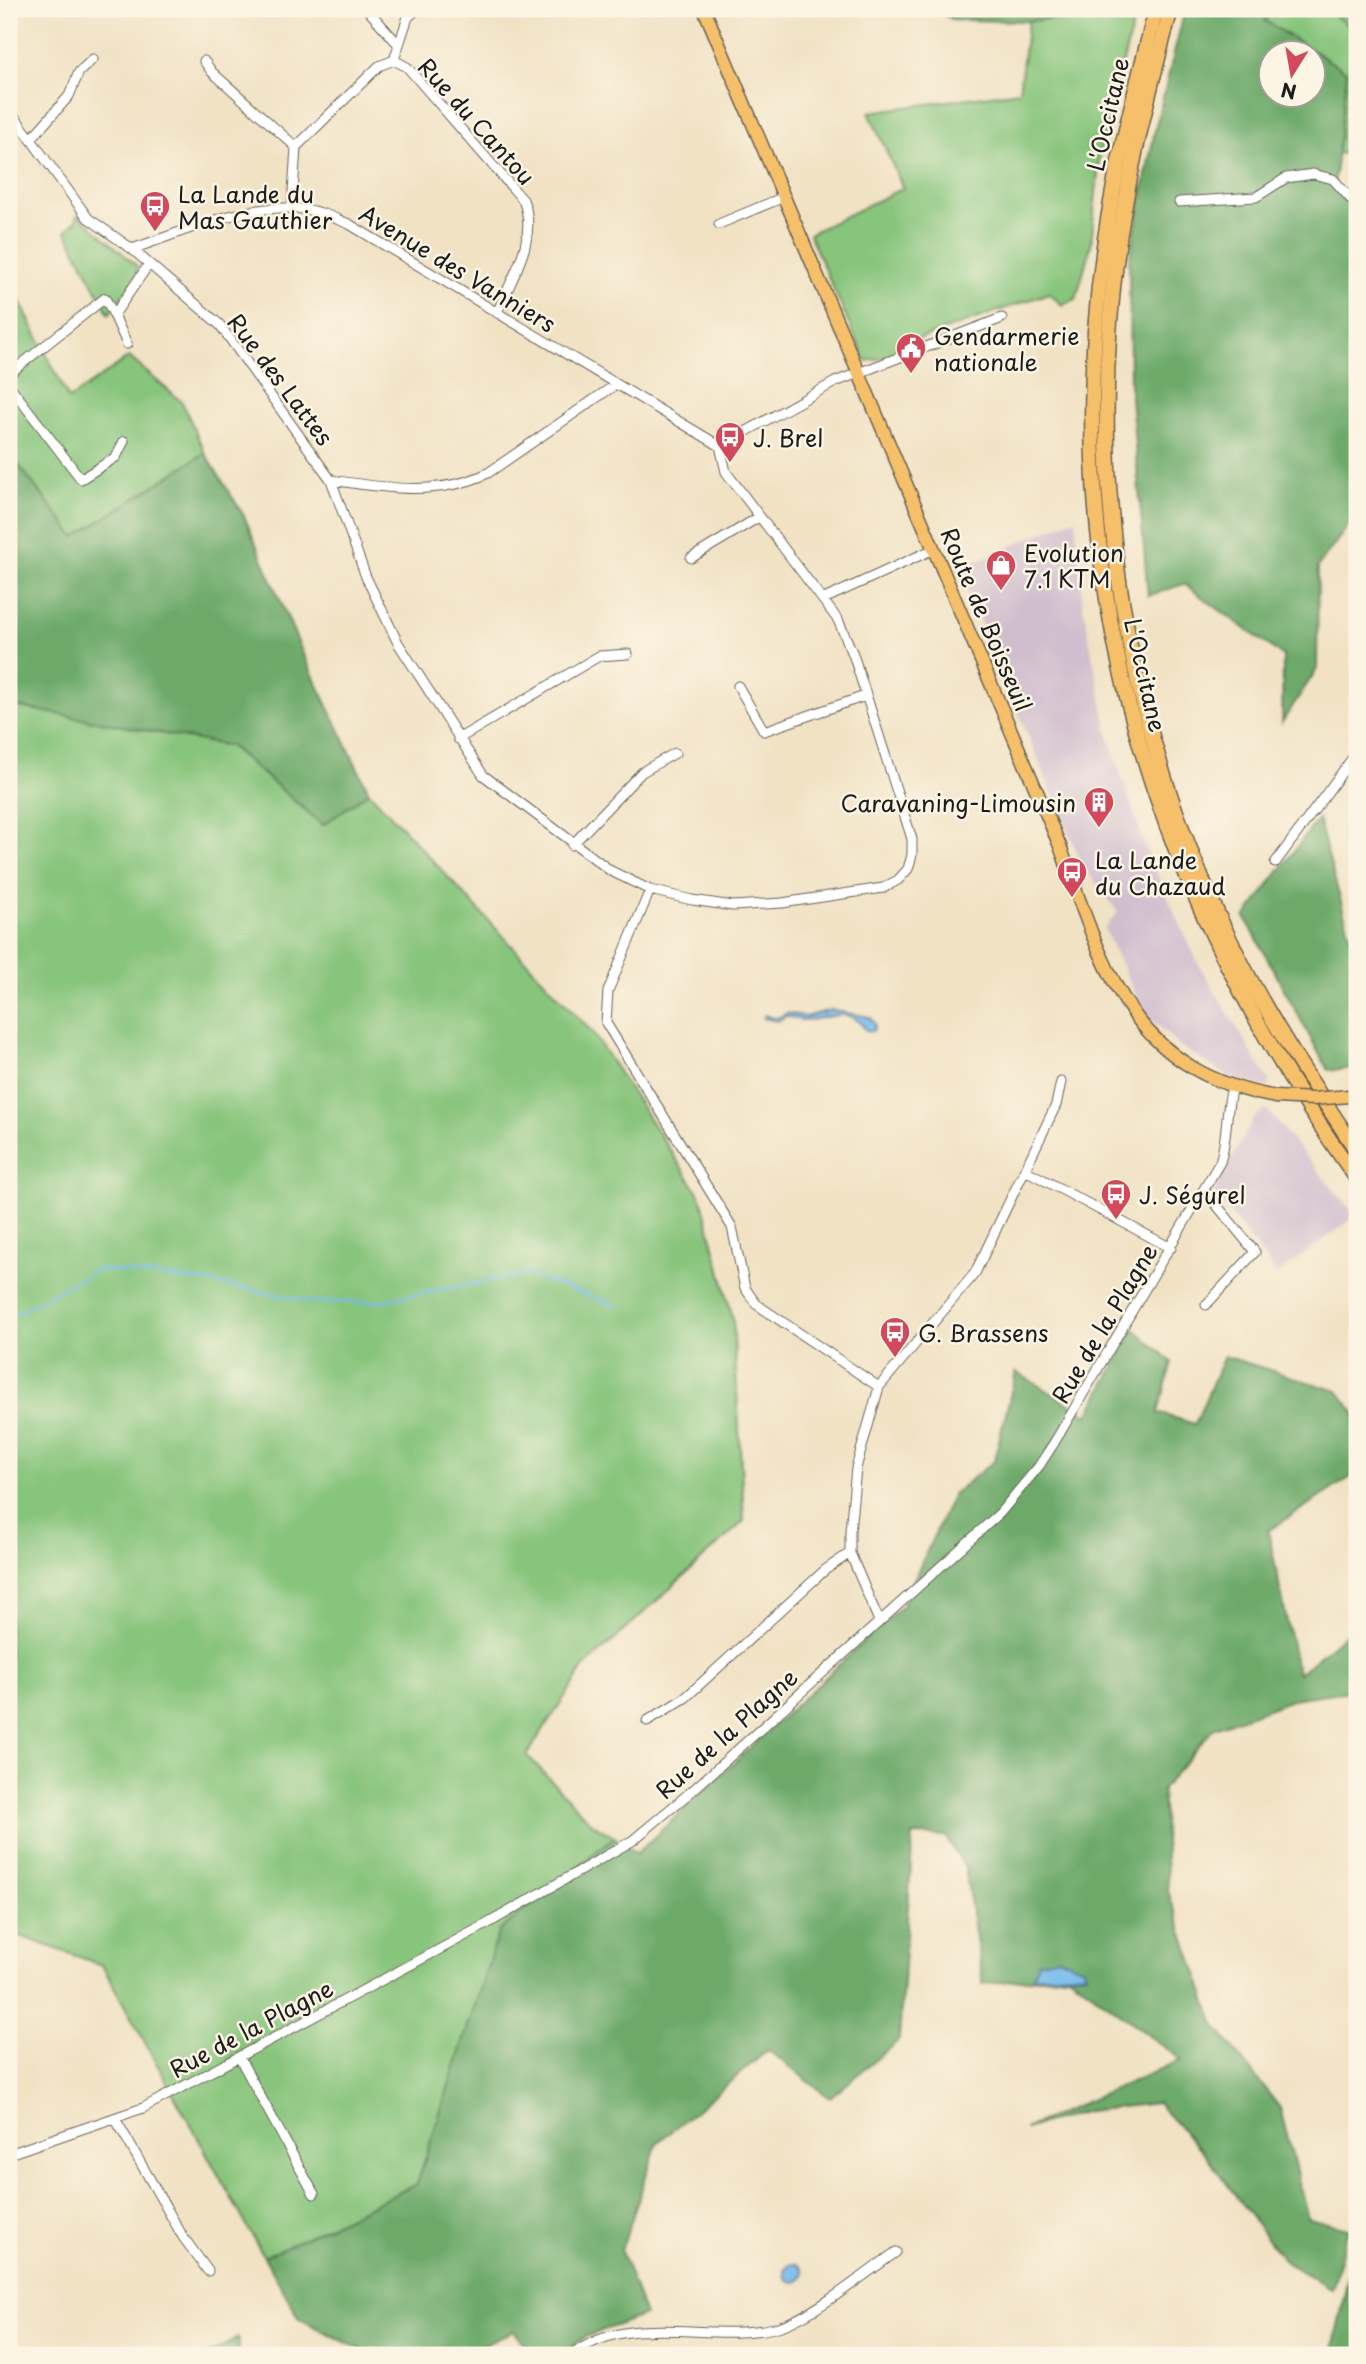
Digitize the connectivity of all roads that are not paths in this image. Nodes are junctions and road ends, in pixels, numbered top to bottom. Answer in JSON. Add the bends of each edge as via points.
{"nodes":[{"id":1,"x":367,"y":9,"type":"edge"},
{"id":2,"x":418,"y":9,"type":"edge"},
{"id":3,"x":704,"y":9,"type":"edge"},
{"id":4,"x":1156,"y":9,"type":"edge"},
{"id":5,"x":1171,"y":9,"type":"edge"},
{"id":6,"x":398,"y":45,"type":"junction"},
{"id":7,"x":93,"y":59,"type":"dead end"},
{"id":8,"x":394,"y":60,"type":"junction"},
{"id":9,"x":204,"y":61,"type":"dead end"},
{"id":10,"x":9,"y":109,"type":"edge"},
{"id":11,"x":31,"y":139,"type":"junction"},
{"id":12,"x":296,"y":147,"type":"junction"},
{"id":13,"x":784,"y":197,"type":"junction"},
{"id":14,"x":1179,"y":202,"type":"dead end"},
{"id":15,"x":1357,"y":206,"type":"edge"},
{"id":16,"x":292,"y":208,"type":"junction"},
{"id":17,"x":719,"y":224,"type":"dead end"},
{"id":18,"x":132,"y":249,"type":"junction"},
{"id":19,"x":149,"y":264,"type":"junction"},
{"id":20,"x":496,"y":313,"type":"junction"},
{"id":21,"x":114,"y":315,"type":"junction"},
{"id":22,"x":1002,"y":318,"type":"dead end"},
{"id":23,"x":127,"y":344,"type":"dead end"},
{"id":24,"x":858,"y":372,"type":"junction"},
{"id":25,"x":9,"y":374,"type":"edge"},
{"id":26,"x":9,"y":385,"type":"edge"},
{"id":27,"x":615,"y":385,"type":"junction"},
{"id":28,"x":124,"y":440,"type":"dead end"},
{"id":29,"x":720,"y":446,"type":"junction"},
{"id":30,"x":331,"y":480,"type":"junction"},
{"id":31,"x":759,"y":517,"type":"junction"},
{"id":32,"x":934,"y":549,"type":"junction"},
{"id":33,"x":691,"y":558,"type":"dead end"},
{"id":34,"x":824,"y":599,"type":"junction"},
{"id":35,"x":628,"y":654,"type":"dead end"},
{"id":36,"x":737,"y":686,"type":"dead end"},
{"id":37,"x":865,"y":696,"type":"junction"},
{"id":38,"x":458,"y":739,"type":"junction"},
{"id":39,"x":675,"y":752,"type":"dead end"},
{"id":40,"x":1357,"y":752,"type":"edge"},
{"id":41,"x":572,"y":845,"type":"junction"},
{"id":42,"x":1275,"y":863,"type":"dead end"},
{"id":43,"x":650,"y":890,"type":"junction"},
{"id":44,"x":1061,"y":1082,"type":"dead end"},
{"id":45,"x":1232,"y":1087,"type":"junction"},
{"id":46,"x":1353,"y":1096,"type":"edge"},
{"id":47,"x":1357,"y":1152,"type":"edge"},
{"id":48,"x":1027,"y":1171,"type":"junction"},
{"id":49,"x":1357,"y":1179,"type":"edge"},
{"id":50,"x":1205,"y":1191,"type":"junction"},
{"id":51,"x":1171,"y":1248,"type":"junction"},
{"id":52,"x":1206,"y":1305,"type":"dead end"},
{"id":53,"x":879,"y":1387,"type":"junction"},
{"id":54,"x":850,"y":1553,"type":"junction"},
{"id":55,"x":879,"y":1621,"type":"junction"},
{"id":56,"x":647,"y":1721,"type":"dead end"},
{"id":57,"x":239,"y":2057,"type":"junction"},
{"id":58,"x":116,"y":2120,"type":"junction"},
{"id":59,"x":9,"y":2154,"type":"edge"},
{"id":60,"x":314,"y":2194,"type":"dead end"},
{"id":61,"x":896,"y":2252,"type":"dead end"},
{"id":62,"x":208,"y":2271,"type":"dead end"},
{"id":63,"x":572,"y":2355,"type":"edge"}],
"edges":[{"from":1,"to":6,"type":"street"},
{"from":2,"to":6,"type":"street","via":[[408,17]]},
{"from":3,"to":13,"type":"main road","name":"Route de Boisseuil"},
{"from":4,"to":49,"type":"highway","name":"L'Occitane","via":[[1113,190],[1094,345],[1093,475],[1110,624],[1157,805],[1193,898],[1251,1012]]},
{"from":5,"to":47,"type":"highway","name":"L'Occitane","via":[[1129,182],[1111,317],[1108,475],[1119,586],[1148,726],[1194,861],[1259,997]]},
{"from":6,"to":8,"type":"street"},
{"from":7,"to":11,"type":"street","via":[[79,72],[69,96]]},
{"from":8,"to":12,"type":"street","name":"Rue du Cantou","via":[[379,66]]},
{"from":8,"to":20,"type":"street","name":"Rue du Cantou","via":[[407,66],[523,200],[530,216],[528,238]]},
{"from":9,"to":12,"type":"street"},
{"from":10,"to":11,"type":"street"},
{"from":11,"to":18,"type":"street","via":[[88,218]]},
{"from":12,"to":16,"type":"street"},
{"from":13,"to":17,"type":"street"},
{"from":13,"to":24,"type":"main road","name":"Route de Boisseuil"},
{"from":14,"to":15,"type":"street","via":[[1256,197],[1286,178],[1313,174],[1333,179]]},
{"from":16,"to":18,"type":"street","name":"Avenue des Vanniers","via":[[250,212]]},
{"from":16,"to":20,"type":"street","name":"Avenue des Vanniers","via":[[349,223]]},
{"from":18,"to":19,"type":"street","name":"Rue des Lattes"},
{"from":19,"to":21,"type":"street"},
{"from":19,"to":30,"type":"street","name":"Rue des Lattes","via":[[220,325]]},
{"from":20,"to":27,"type":"street","name":"Avenue des Vanniers"},
{"from":21,"to":23,"type":"street"},
{"from":21,"to":25,"type":"street","via":[[105,298]]},
{"from":22,"to":24,"type":"street"},
{"from":24,"to":29,"type":"street"},
{"from":24,"to":32,"type":"main road","name":"Route de Boisseuil"},
{"from":26,"to":28,"type":"street","via":[[81,478],[116,457]]},
{"from":27,"to":29,"type":"street","name":"Avenue des Vanniers"},
{"from":27,"to":30,"type":"street","via":[[469,482],[447,489],[414,490]]},
{"from":29,"to":31,"type":"street","name":"Rue des Lattes","via":[[726,472]]},
{"from":30,"to":38,"type":"street","name":"Rue des Lattes","via":[[366,577],[393,632]]},
{"from":31,"to":33,"type":"street"},
{"from":31,"to":34,"type":"street","name":"Rue des Lattes"},
{"from":32,"to":34,"type":"street"},
{"from":32,"to":45,"type":"main road","name":"Route de Boisseuil","via":[[1060,846],[1107,971],[1138,1021],[1167,1051]]},
{"from":34,"to":37,"type":"street","name":"Rue des Lattes","via":[[843,631]]},
{"from":35,"to":38,"type":"street","via":[[599,656]]},
{"from":36,"to":37,"type":"street","via":[[764,730]]},
{"from":37,"to":43,"type":"street","name":"Rue des Lattes","via":[[912,839],[908,869],[898,880],[883,888],[733,906]]},
{"from":38,"to":41,"type":"street","name":"Rue des Lattes","via":[[483,775]]},
{"from":39,"to":41,"type":"street","via":[[642,772]]},
{"from":40,"to":42,"type":"street"},
{"from":41,"to":43,"type":"street","name":"Rue des Lattes"},
{"from":43,"to":53,"type":"street","via":[[608,990],[606,1023],[732,1227],[746,1288],[756,1304]]},
{"from":44,"to":48,"type":"street","via":[[1056,1105]]},
{"from":45,"to":46,"type":"main road","name":"Route de Boisseuil","bridge":true,"via":[[1276,1097]]},
{"from":45,"to":50,"type":"street","name":"Rue de la Plagne","via":[[1225,1149]]},
{"from":48,"to":51,"type":"street"},
{"from":48,"to":53,"type":"street","via":[[975,1273]]},
{"from":50,"to":51,"type":"street","name":"Rue de la Plagne"},
{"from":50,"to":52,"type":"street","via":[[1255,1252]]},
{"from":51,"to":55,"type":"street","name":"Rue de la Plagne","via":[[1039,1466],[1000,1513]]},
{"from":53,"to":54,"type":"street","via":[[856,1468]]},
{"from":54,"to":55,"type":"street"},
{"from":54,"to":56,"type":"street","via":[[825,1570],[685,1698]]},
{"from":55,"to":57,"type":"street","name":"Rue de la Plagne","via":[[632,1841]]},
{"from":57,"to":58,"type":"street","name":"Rue de la Plagne"},
{"from":57,"to":60,"type":"street"},
{"from":58,"to":59,"type":"street","name":"Rue de la Plagne"},
{"from":58,"to":62,"type":"street","via":[[183,2237]]},
{"from":61,"to":63,"type":"street","via":[[831,2299],[777,2328],[720,2333],[653,2329],[613,2335],[586,2344]]}]}
